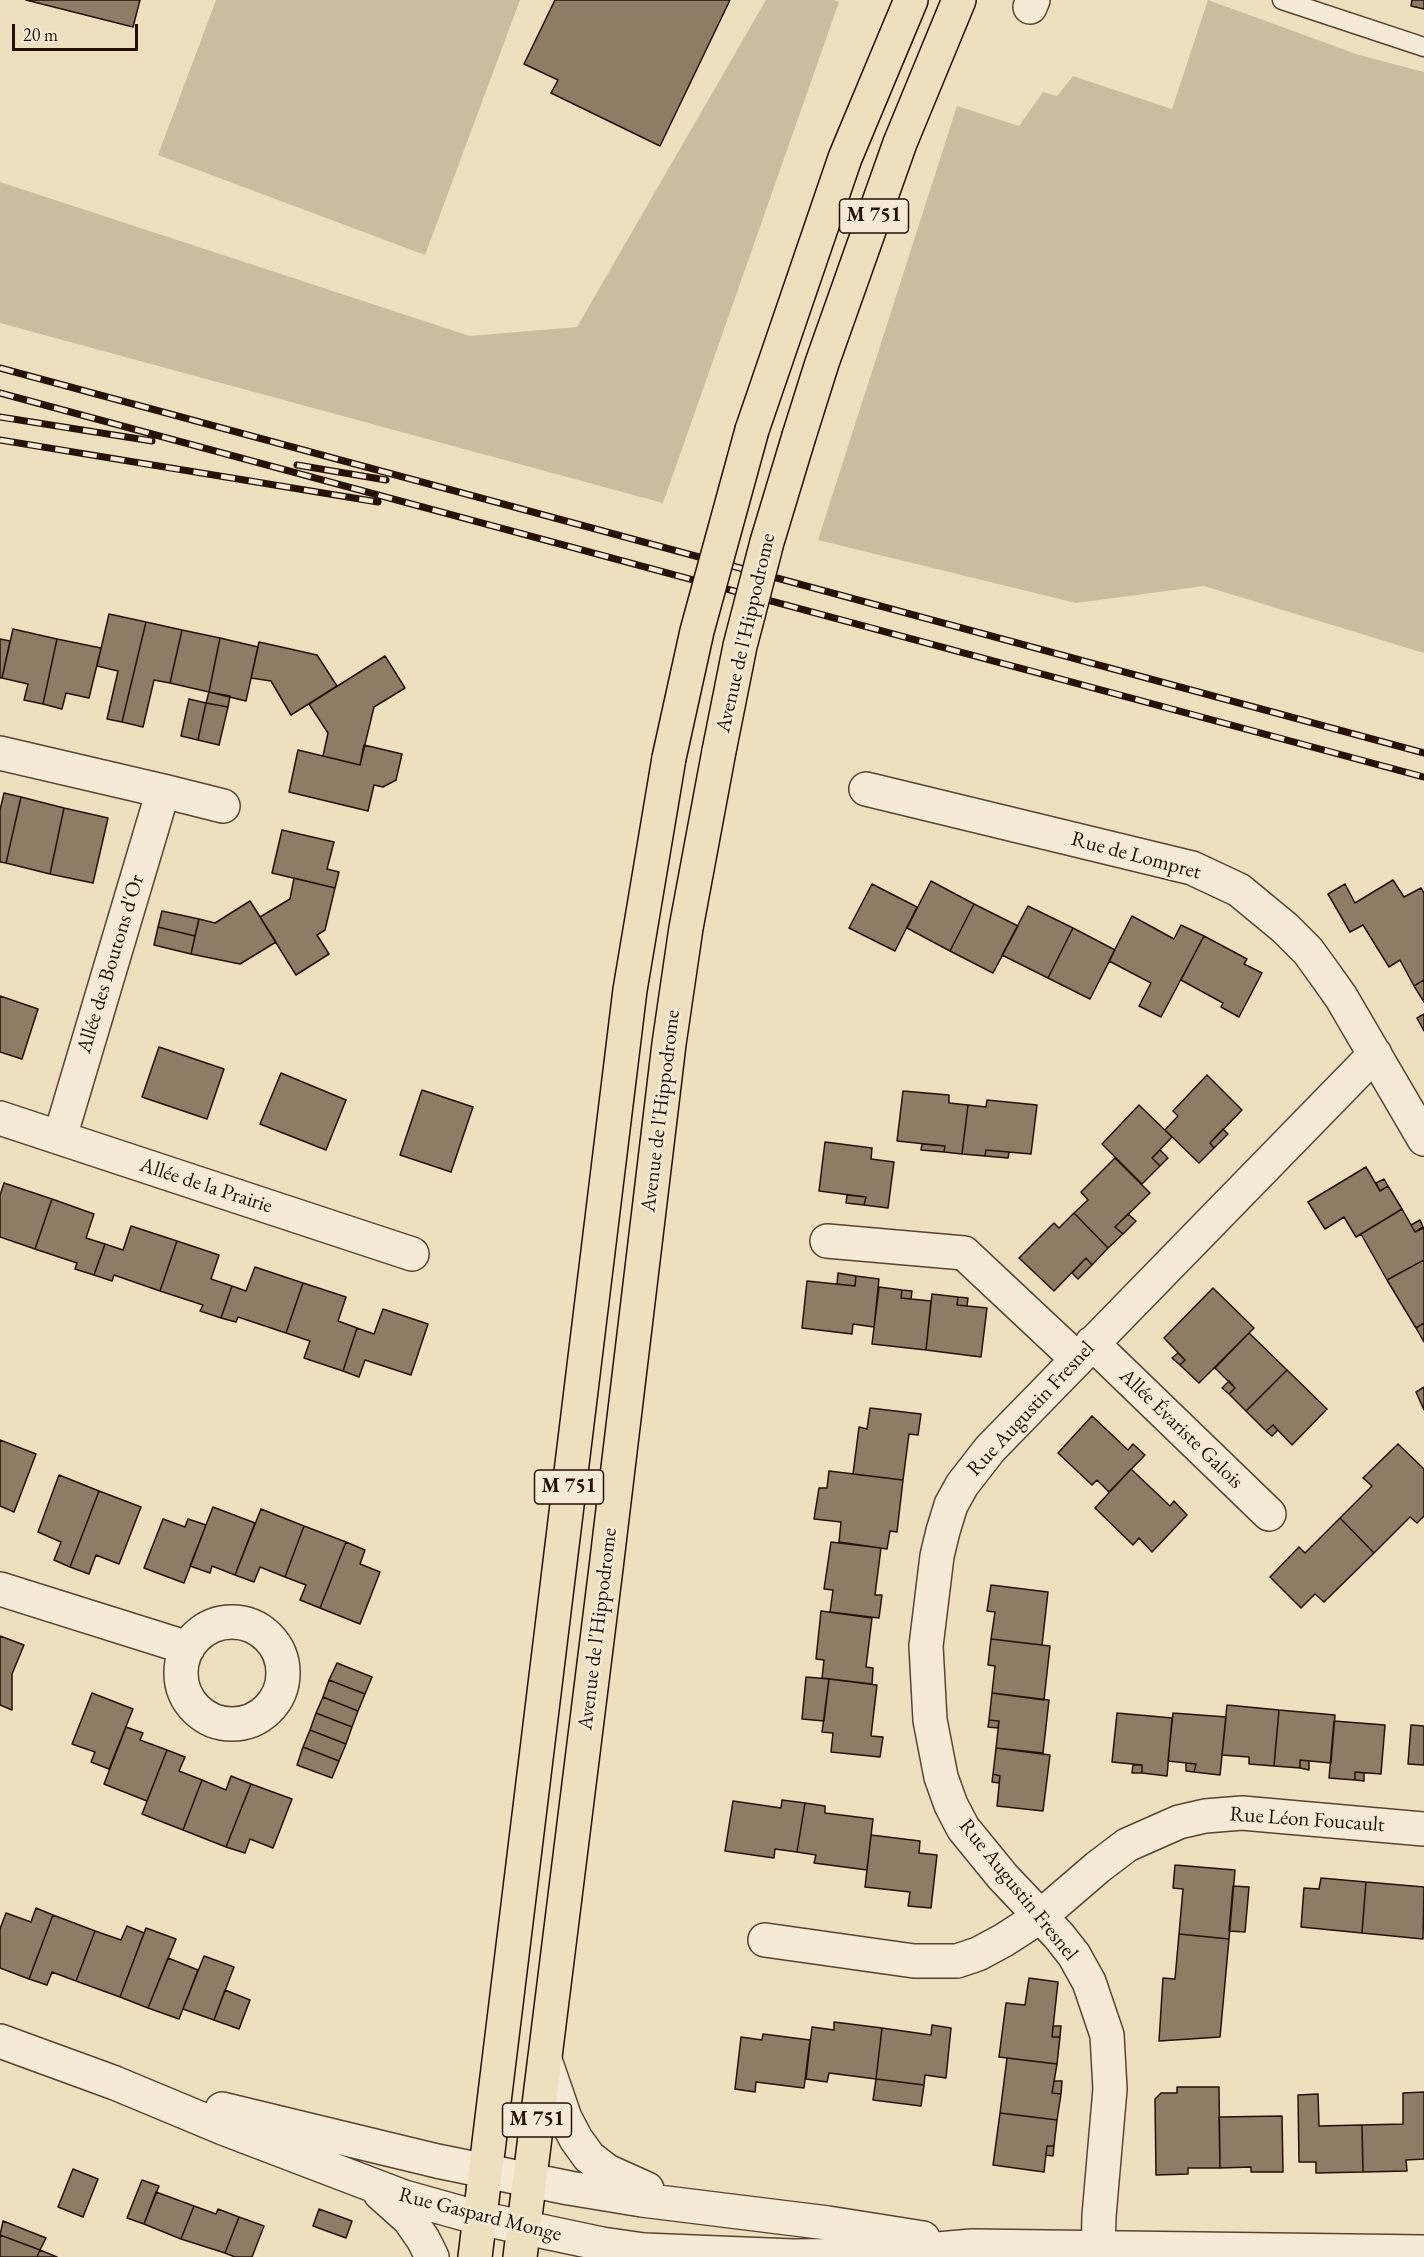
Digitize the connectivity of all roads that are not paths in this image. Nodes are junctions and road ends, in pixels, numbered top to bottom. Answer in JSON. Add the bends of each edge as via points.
{"nodes":[{"id":1,"x":911,"y":0,"type":"edge"},
{"id":2,"x":959,"y":0,"type":"edge"},
{"id":3,"x":1282,"y":0,"type":"edge"},
{"id":4,"x":1424,"y":47,"type":"edge"},
{"id":5,"x":0,"y":753,"type":"edge"},
{"id":6,"x":866,"y":789,"type":"dead end"},
{"id":7,"x":163,"y":791,"type":"junction"},
{"id":8,"x":223,"y":806,"type":"dead end"},
{"id":9,"x":1375,"y":1054,"type":"junction"},
{"id":10,"x":0,"y":1118,"type":"edge"},
{"id":11,"x":60,"y":1137,"type":"junction"},
{"id":12,"x":1424,"y":1139,"type":"edge"},
{"id":13,"x":827,"y":1241,"type":"dead end"},
{"id":14,"x":412,"y":1254,"type":"dead end"},
{"id":15,"x":1085,"y":1351,"type":"junction"},
{"id":16,"x":1269,"y":1514,"type":"dead end"},
{"id":17,"x":0,"y":1589,"type":"edge"},
{"id":18,"x":188,"y":1648,"type":"dead end"},
{"id":19,"x":1424,"y":1829,"type":"edge"},
{"id":20,"x":1041,"y":1916,"type":"junction"},
{"id":21,"x":765,"y":1940,"type":"dead end"},
{"id":22,"x":0,"y":2041,"type":"edge"},
{"id":23,"x":544,"y":2060,"type":"junction"},
{"id":24,"x":115,"y":2083,"type":"junction"},
{"id":25,"x":484,"y":2170,"type":"junction"},
{"id":26,"x":529,"y":2180,"type":"junction"},
{"id":27,"x":366,"y":2183,"type":"junction"},
{"id":28,"x":718,"y":2210,"type":"junction"},
{"id":29,"x":479,"y":2218,"type":"junction"},
{"id":30,"x":522,"y":2242,"type":"edge"},
{"id":31,"x":972,"y":2246,"type":"junction"},
{"id":32,"x":644,"y":2250,"type":"junction"},
{"id":33,"x":1099,"y":2252,"type":"edge"},
{"id":34,"x":1424,"y":2252,"type":"edge"},
{"id":35,"x":432,"y":2257,"type":"edge"},
{"id":36,"x":475,"y":2257,"type":"edge"},
{"id":37,"x":602,"y":2257,"type":"edge"}],
"edges":[{"from":1,"to":25,"type":"main road","number":"M 751","bridge":true,"via":[[845,158],[752,430],[697,631],[669,758],[630,990]]},
{"from":2,"to":23,"type":"main road","name":"Avenue de l'Hippodrome","number":"M 751","bridge":true,"via":[[900,142],[836,322],[766,542],[740,646],[689,906],[669,1044]]},
{"from":3,"to":4,"type":"lane"},
{"from":5,"to":7,"type":"street"},
{"from":6,"to":9,"type":"street","name":"Rue de Lompret","via":[[1192,868],[1217,878],[1263,908],[1308,951]]},
{"from":7,"to":8,"type":"street"},
{"from":7,"to":11,"type":"street","name":"Allée des Boutons d'Or"},
{"from":9,"to":12,"type":"street","name":"Rue de Lompret"},
{"from":9,"to":15,"type":"street","name":"Rue Augustin Fresnel"},
{"from":10,"to":11,"type":"street","name":"Allée de la Prairie"},
{"from":11,"to":14,"type":"street","name":"Allée de la Prairie"},
{"from":13,"to":15,"type":"street","name":"Allée Évariste Galois","via":[[964,1253]]},
{"from":15,"to":16,"type":"street","name":"Allée Évariste Galois"},
{"from":15,"to":20,"type":"street","name":"Rue Augustin Fresnel","via":[[975,1466],[951,1505],[937,1556],[926,1646],[934,1749],[951,1805],[980,1850]]},
{"from":17,"to":18,"type":"street"},
{"from":19,"to":20,"type":"street","name":"Rue Léon Foucault","via":[[1242,1813],[1196,1818],[1127,1845]]},
{"from":20,"to":21,"type":"street","name":"Rue Léon Foucault","via":[[978,1954],[948,1962],[914,1961]]},
{"from":20,"to":33,"type":"street","name":"Rue Augustin Fresnel","via":[[1074,1955],[1089,1982],[1107,2035],[1110,2089]]},
{"from":22,"to":24,"type":"street","name":"Rue Gaspard Monge"},
{"from":23,"to":26,"type":"main road","name":"Avenue de l'Hippodrome","number":"M 751"},
{"from":23,"to":28,"type":"street","via":[[566,2118],[589,2157],[624,2180]]},
{"from":24,"to":25,"type":"street","name":"Rue Gaspard Monge"},
{"from":24,"to":27,"type":"street","name":"Rue Gaspard Monge"},
{"from":25,"to":26,"type":"street","name":"Rue Gaspard Monge"},
{"from":25,"to":29,"type":"main road","number":"M 751"},
{"from":26,"to":28,"type":"street","name":"Rue Gaspard Monge"},
{"from":26,"to":30,"type":"main road","name":"Avenue de l'Hippodrome","number":"M 751"},
{"from":27,"to":29,"type":"street","name":"Rue Gaspard Monge"},
{"from":27,"to":35,"type":"street","via":[[409,2219]]},
{"from":28,"to":31,"type":"street","name":"Rue Gaspard Monge"},
{"from":29,"to":30,"type":"street","name":"Rue Gaspard Monge"},
{"from":29,"to":36,"type":"main road","number":"M 751"},
{"from":30,"to":32,"type":"street","name":"Rue Gaspard Monge","via":[[602,2244]]},
{"from":31,"to":32,"type":"street","name":"Rue Gaspard Monge","via":[[830,2256]]},
{"from":31,"to":33,"type":"street","name":"Rue Gaspard Monge"},
{"from":32,"to":37,"type":"street"},
{"from":33,"to":34,"type":"street","name":"Rue Gaspard Monge"}]}
